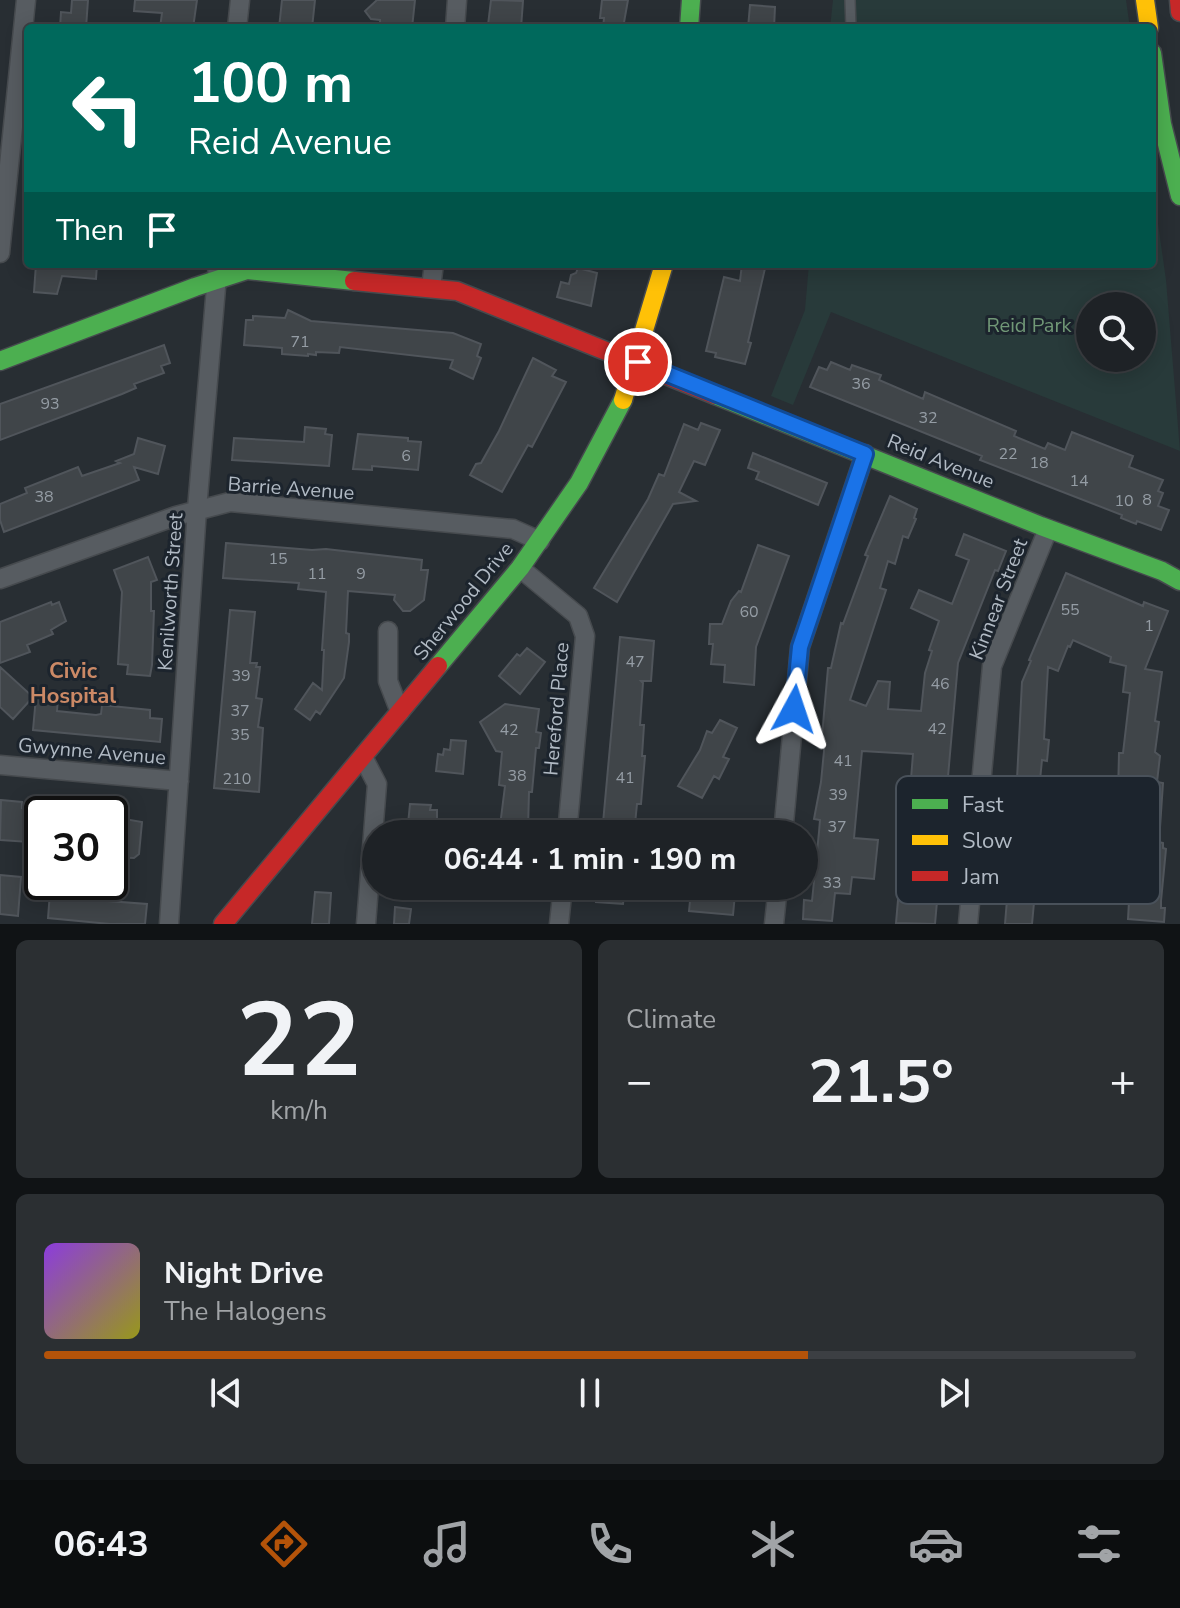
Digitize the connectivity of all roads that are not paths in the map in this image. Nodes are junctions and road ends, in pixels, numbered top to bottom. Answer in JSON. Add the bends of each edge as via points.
{"nodes":[{"id":1,"x":26,"y":0,"type":"edge"},
{"id":2,"x":240,"y":0,"type":"edge"},
{"id":3,"x":457,"y":0,"type":"edge"},
{"id":4,"x":691,"y":0,"type":"edge"},
{"id":5,"x":850,"y":0,"type":"edge"},
{"id":6,"x":1145,"y":0,"type":"edge"},
{"id":7,"x":1179,"y":0,"type":"edge"},
{"id":8,"x":1180,"y":12,"type":"edge"},
{"id":9,"x":237,"y":24,"type":"edge"},
{"id":10,"x":455,"y":24,"type":"edge"},
{"id":11,"x":689,"y":24,"type":"edge"},
{"id":12,"x":851,"y":24,"type":"edge"},
{"id":13,"x":1148,"y":24,"type":"edge"},
{"id":14,"x":1156,"y":81,"type":"edge"},
{"id":15,"x":1180,"y":196,"type":"edge"},
{"id":16,"x":0,"y":253,"type":"edge"},
{"id":17,"x":433,"y":268,"type":"edge"},
{"id":18,"x":663,"y":268,"type":"edge"},
{"id":19,"x":217,"y":272,"type":"edge"},
{"id":20,"x":431,"y":287,"type":"junction"},
{"id":21,"x":0,"y":361,"type":"edge"},
{"id":22,"x":638,"y":362,"type":"junction"},
{"id":23,"x":865,"y":454,"type":"junction"},
{"id":24,"x":197,"y":509,"type":"junction"},
{"id":25,"x":1048,"y":529,"type":"junction"},
{"id":26,"x":540,"y":541,"type":"junction"},
{"id":27,"x":520,"y":568,"type":"junction"},
{"id":28,"x":0,"y":579,"type":"edge"},
{"id":29,"x":1180,"y":581,"type":"edge"},
{"id":30,"x":388,"y":631,"type":"dead end"},
{"id":31,"x":400,"y":712,"type":"junction"},
{"id":32,"x":363,"y":757,"type":"junction"},
{"id":33,"x":0,"y":765,"type":"edge"},
{"id":34,"x":982,"y":776,"type":"edge"},
{"id":35,"x":179,"y":781,"type":"junction"},
{"id":36,"x":568,"y":820,"type":"edge"},
{"id":37,"x":784,"y":820,"type":"edge"},
{"id":38,"x":562,"y":900,"type":"edge"},
{"id":39,"x":777,"y":900,"type":"edge"},
{"id":40,"x":970,"y":904,"type":"edge"},
{"id":41,"x":169,"y":924,"type":"edge"},
{"id":42,"x":223,"y":924,"type":"edge"},
{"id":43,"x":366,"y":924,"type":"edge"},
{"id":44,"x":559,"y":924,"type":"edge"},
{"id":45,"x":774,"y":924,"type":"edge"},
{"id":46,"x":968,"y":924,"type":"edge"}],
"edges":[{"from":1,"to":16,"type":"street"},
{"from":2,"to":9,"type":"street"},
{"from":3,"to":10,"type":"street"},
{"from":4,"to":11,"type":"main road"},
{"from":5,"to":12,"type":"lane"},
{"from":6,"to":13,"type":"main road"},
{"from":7,"to":8,"type":"main road"},
{"from":14,"to":15,"type":"main road"},
{"from":17,"to":20,"type":"street"},
{"from":18,"to":22,"type":"main road","name":"Sherwood Drive"},
{"from":19,"to":20,"type":"main road","name":"Reid Avenue","via":[[247,270]]},
{"from":19,"to":21,"type":"main road","name":"Reid Avenue"},
{"from":19,"to":24,"type":"street","name":"Kenilworth Street"},
{"from":20,"to":22,"type":"main road","name":"Reid Avenue","via":[[457,291]]},
{"from":22,"to":23,"type":"main road","name":"Reid Avenue"},
{"from":22,"to":26,"type":"main road","name":"Sherwood Drive","via":[[579,483]]},
{"from":23,"to":25,"type":"main road","name":"Reid Avenue"},
{"from":23,"to":37,"type":"street","via":[[800,647]]},
{"from":24,"to":26,"type":"street","name":"Barrie Avenue","via":[[230,502],[513,529]]},
{"from":24,"to":28,"type":"street","name":"Barrie Avenue"},
{"from":24,"to":35,"type":"street","name":"Kenilworth Street"},
{"from":25,"to":29,"type":"main road","name":"Reid Avenue"},
{"from":25,"to":34,"type":"street","name":"Kinnear Street","via":[[992,666]]},
{"from":26,"to":27,"type":"main road","name":"Sherwood Drive"},
{"from":27,"to":31,"type":"main road","name":"Sherwood Drive"},
{"from":27,"to":36,"type":"street","name":"Hereford Place","via":[[578,616],[585,636]]},
{"from":30,"to":31,"type":"street","via":[[388,681]]},
{"from":31,"to":32,"type":"main road","name":"Sherwood Drive"},
{"from":32,"to":42,"type":"main road","name":"Sherwood Drive"},
{"from":32,"to":43,"type":"street","via":[[377,784]]},
{"from":33,"to":35,"type":"street","name":"Gwynne Avenue"},
{"from":35,"to":41,"type":"street","name":"Kenilworth Street"},
{"from":38,"to":44,"type":"street"},
{"from":39,"to":45,"type":"street"},
{"from":40,"to":46,"type":"street","name":"Kinnear Street"}]}
